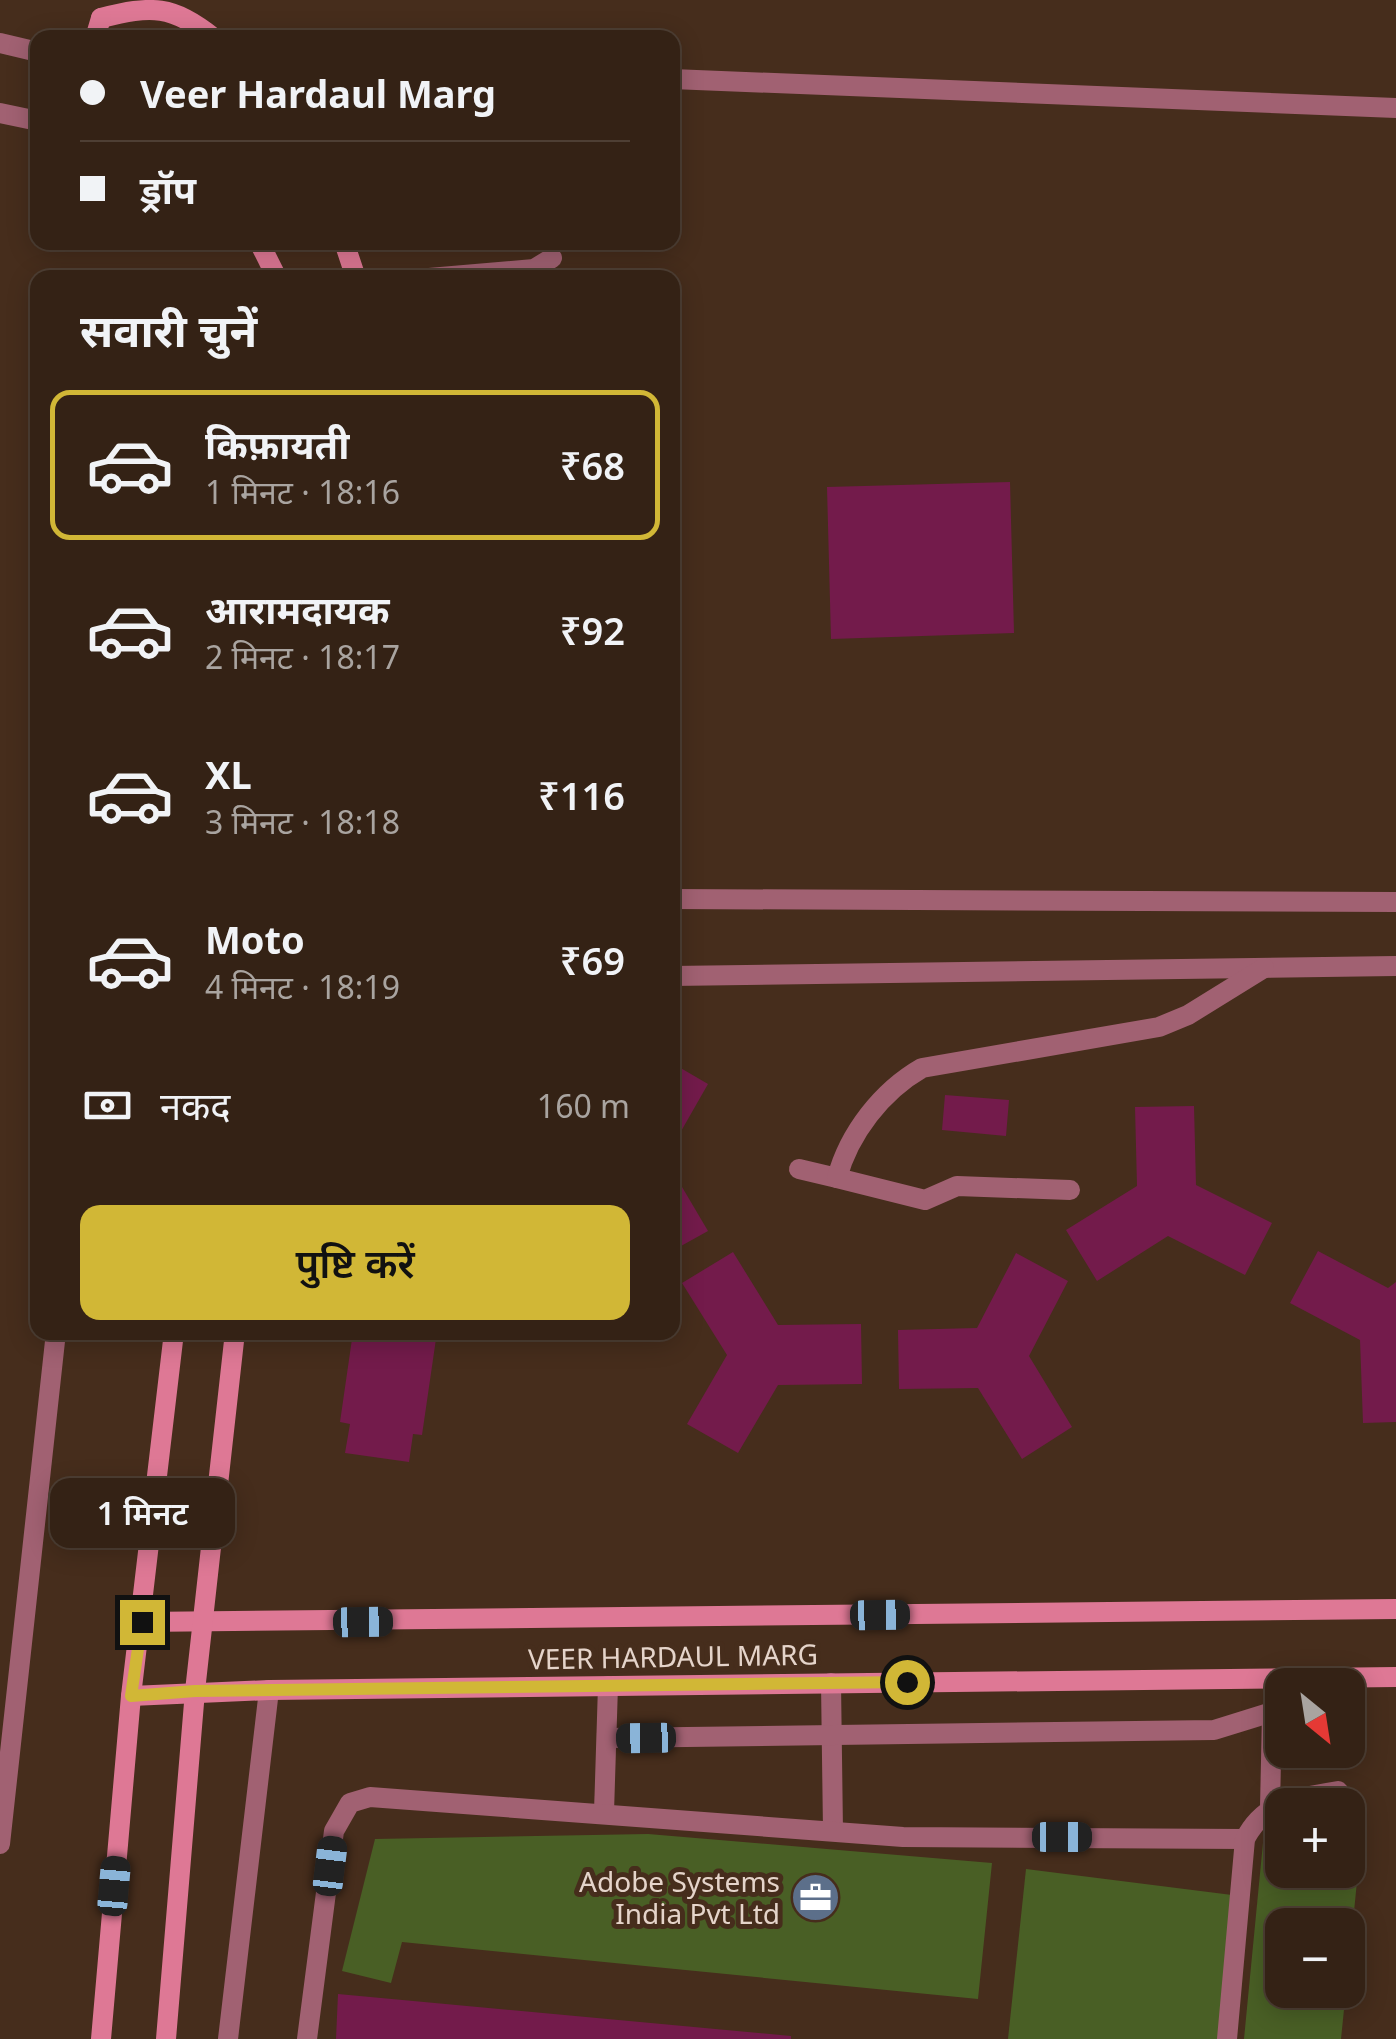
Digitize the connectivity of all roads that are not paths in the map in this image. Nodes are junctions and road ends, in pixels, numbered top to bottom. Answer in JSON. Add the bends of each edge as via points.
{"nodes":[{"id":1,"x":86,"y":0,"type":"edge"},
{"id":2,"x":98,"y":28,"type":"edge"},
{"id":3,"x":204,"y":30,"type":"edge"},
{"id":4,"x":0,"y":43,"type":"edge"},
{"id":5,"x":30,"y":50,"type":"edge"},
{"id":6,"x":680,"y":78,"type":"edge"},
{"id":7,"x":1396,"y":108,"type":"edge"},
{"id":8,"x":0,"y":112,"type":"edge"},
{"id":9,"x":30,"y":118,"type":"edge"},
{"id":10,"x":552,"y":258,"type":"dead end"},
{"id":11,"x":522,"y":270,"type":"edge"},
{"id":12,"x":680,"y":899,"type":"edge"},
{"id":13,"x":1396,"y":902,"type":"edge"},
{"id":14,"x":1396,"y":966,"type":"edge"},
{"id":15,"x":1264,"y":968,"type":"junction"},
{"id":16,"x":680,"y":976,"type":"edge"},
{"id":17,"x":799,"y":1169,"type":"dead end"},
{"id":18,"x":837,"y":1178,"type":"junction"},
{"id":19,"x":1070,"y":1190,"type":"dead end"},
{"id":20,"x":55,"y":1340,"type":"edge"},
{"id":21,"x":173,"y":1340,"type":"edge"},
{"id":22,"x":233,"y":1340,"type":"edge"},
{"id":23,"x":1396,"y":1608,"type":"edge"},
{"id":24,"x":142,"y":1622,"type":"junction"},
{"id":25,"x":204,"y":1624,"type":"junction"},
{"id":26,"x":1396,"y":1678,"type":"edge"},
{"id":27,"x":1365,"y":1681,"type":"edge"},
{"id":28,"x":1265,"y":1682,"type":"edge"},
{"id":29,"x":831,"y":1683,"type":"junction"},
{"id":30,"x":608,"y":1686,"type":"junction"},
{"id":31,"x":269,"y":1690,"type":"junction"},
{"id":32,"x":195,"y":1691,"type":"junction"},
{"id":33,"x":131,"y":1696,"type":"junction"},
{"id":34,"x":1265,"y":1715,"type":"edge"},
{"id":35,"x":829,"y":1735,"type":"junction"},
{"id":36,"x":610,"y":1738,"type":"junction"},
{"id":37,"x":604,"y":1812,"type":"junction"},
{"id":38,"x":1265,"y":1812,"type":"edge"},
{"id":39,"x":833,"y":1831,"type":"junction"},
{"id":40,"x":1245,"y":1839,"type":"junction"},
{"id":41,"x":0,"y":1844,"type":"edge"},
{"id":42,"x":101,"y":2039,"type":"edge"},
{"id":43,"x":166,"y":2039,"type":"edge"},
{"id":44,"x":228,"y":2039,"type":"edge"},
{"id":45,"x":307,"y":2039,"type":"edge"},
{"id":46,"x":1227,"y":2039,"type":"edge"}],
"edges":[{"from":1,"to":2,"type":"street"},
{"from":2,"to":3,"type":"street","via":[[136,9],[183,14]]},
{"from":4,"to":5,"type":"street"},
{"from":6,"to":7,"type":"street"},
{"from":8,"to":9,"type":"street"},
{"from":10,"to":11,"type":"street"},
{"from":12,"to":13,"type":"street"},
{"from":14,"to":15,"type":"street"},
{"from":15,"to":16,"type":"street"},
{"from":15,"to":18,"type":"street","via":[[1159,1027],[922,1068],[898,1082],[873,1112],[845,1149]]},
{"from":17,"to":18,"type":"street"},
{"from":18,"to":19,"type":"street","via":[[926,1200],[958,1186]]},
{"from":20,"to":41,"type":"street"},
{"from":21,"to":24,"type":"street"},
{"from":22,"to":25,"type":"street"},
{"from":23,"to":25,"type":"street","name":"VEER HARDAUL MARG"},
{"from":24,"to":25,"type":"street","name":"VEER HARDAUL MARG"},
{"from":24,"to":33,"type":"street"},
{"from":25,"to":32,"type":"street"},
{"from":26,"to":27,"type":"street","name":"VEER HARDAUL MARG"},
{"from":28,"to":29,"type":"street","name":"VEER HARDAUL MARG"},
{"from":29,"to":30,"type":"street","name":"VEER HARDAUL MARG"},
{"from":29,"to":35,"type":"street"},
{"from":30,"to":31,"type":"street","name":"VEER HARDAUL MARG"},
{"from":30,"to":36,"type":"street"},
{"from":31,"to":32,"type":"street","name":"VEER HARDAUL MARG"},
{"from":31,"to":44,"type":"street"},
{"from":32,"to":33,"type":"street","name":"VEER HARDAUL MARG"},
{"from":32,"to":43,"type":"street"},
{"from":33,"to":42,"type":"street"},
{"from":34,"to":35,"type":"street","via":[[1214,1730]]},
{"from":35,"to":36,"type":"street"},
{"from":35,"to":39,"type":"street"},
{"from":36,"to":37,"type":"street"},
{"from":37,"to":39,"type":"street"},
{"from":37,"to":45,"type":"street","via":[[370,1797],[350,1803],[334,1831]]},
{"from":38,"to":40,"type":"street"},
{"from":39,"to":40,"type":"street"},
{"from":40,"to":46,"type":"street"}]}
